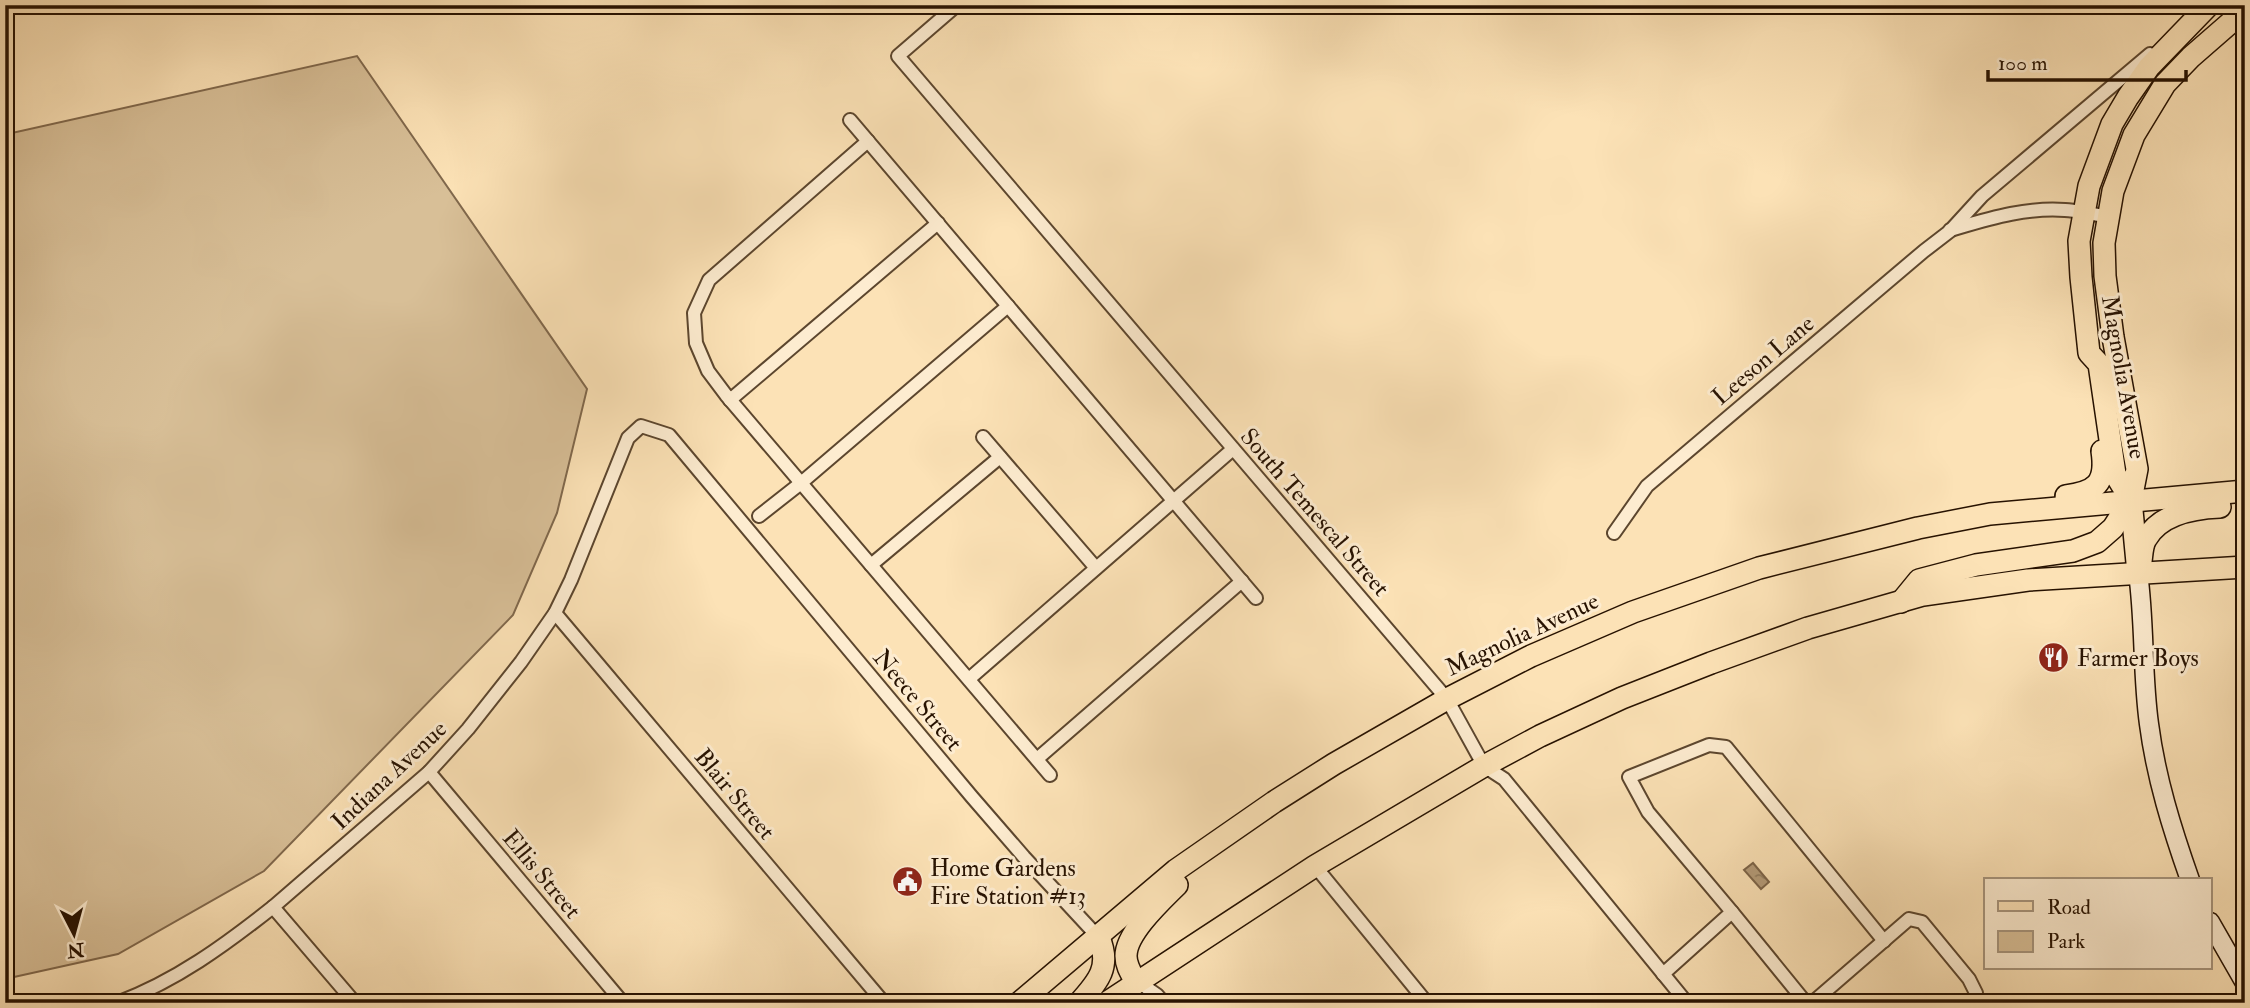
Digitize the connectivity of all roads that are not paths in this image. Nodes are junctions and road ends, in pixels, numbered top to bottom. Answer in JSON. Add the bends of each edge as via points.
{"nodes":[{"id":1,"x":957,"y":5,"type":"edge"},
{"id":2,"x":2200,"y":8,"type":"edge"},
{"id":3,"x":2245,"y":10,"type":"edge"},
{"id":4,"x":2217,"y":34,"type":"junction"},
{"id":5,"x":850,"y":120,"type":"dead end"},
{"id":6,"x":868,"y":141,"type":"junction"},
{"id":7,"x":2084,"y":213,"type":"junction"},
{"id":8,"x":2109,"y":217,"type":"junction"},
{"id":9,"x":938,"y":223,"type":"junction"},
{"id":10,"x":1950,"y":231,"type":"junction"},
{"id":11,"x":1008,"y":306,"type":"junction"},
{"id":12,"x":2089,"y":353,"type":"junction"},
{"id":13,"x":730,"y":400,"type":"junction"},
{"id":14,"x":641,"y":426,"type":"joint"},
{"id":15,"x":983,"y":437,"type":"dead end"},
{"id":16,"x":1233,"y":449,"type":"junction"},
{"id":17,"x":1000,"y":457,"type":"junction"},
{"id":18,"x":802,"y":483,"type":"junction"},
{"id":19,"x":2245,"y":491,"type":"edge"},
{"id":20,"x":1173,"y":500,"type":"junction"},
{"id":21,"x":2131,"y":500,"type":"junction"},
{"id":22,"x":2245,"y":505,"type":"edge"},
{"id":23,"x":1990,"y":514,"type":"junction"},
{"id":24,"x":759,"y":516,"type":"dead end"},
{"id":25,"x":1614,"y":533,"type":"dead end"},
{"id":26,"x":871,"y":565,"type":"junction"},
{"id":27,"x":2245,"y":567,"type":"edge"},
{"id":28,"x":1096,"y":568,"type":"junction"},
{"id":29,"x":2138,"y":573,"type":"junction"},
{"id":30,"x":1242,"y":581,"type":"junction"},
{"id":31,"x":1256,"y":598,"type":"dead end"},
{"id":32,"x":1901,"y":602,"type":"junction"},
{"id":33,"x":555,"y":612,"type":"junction"},
{"id":34,"x":969,"y":679,"type":"junction"},
{"id":35,"x":1447,"y":699,"type":"junction"},
{"id":36,"x":1037,"y":759,"type":"junction"},
{"id":37,"x":1484,"y":766,"type":"junction"},
{"id":38,"x":429,"y":772,"type":"junction"},
{"id":39,"x":1050,"y":775,"type":"dead end"},
{"id":40,"x":1215,"y":843,"type":"junction"},
{"id":41,"x":1315,"y":866,"type":"junction"},
{"id":42,"x":2189,"y":878,"type":"edge"},
{"id":43,"x":274,"y":907,"type":"junction"},
{"id":44,"x":1732,"y":912,"type":"junction"},
{"id":45,"x":2212,"y":925,"type":"edge"},
{"id":46,"x":1099,"y":938,"type":"junction"},
{"id":47,"x":1884,"y":941,"type":"junction"},
{"id":48,"x":1663,"y":974,"type":"junction"},
{"id":49,"x":1136,"y":982,"type":"junction"},
{"id":50,"x":2245,"y":983,"type":"edge"},
{"id":51,"x":117,"y":1003,"type":"edge"},
{"id":52,"x":355,"y":1003,"type":"edge"},
{"id":53,"x":623,"y":1003,"type":"edge"},
{"id":54,"x":884,"y":1003,"type":"edge"},
{"id":55,"x":1019,"y":1003,"type":"edge"},
{"id":56,"x":1079,"y":1003,"type":"edge"},
{"id":57,"x":1107,"y":1003,"type":"edge"},
{"id":58,"x":1164,"y":1003,"type":"edge"},
{"id":59,"x":1427,"y":1003,"type":"edge"},
{"id":60,"x":1686,"y":1003,"type":"edge"},
{"id":61,"x":1806,"y":1003,"type":"edge"},
{"id":62,"x":1812,"y":1003,"type":"edge"},
{"id":63,"x":1972,"y":1003,"type":"edge"}],
"edges":[{"from":1,"to":16,"type":"street","name":"South Temescal Street","via":[[898,55]]},
{"from":2,"to":4,"type":"street"},
{"from":2,"to":7,"type":"main road","name":"Magnolia Avenue","via":[[2149,66],[2112,124]]},
{"from":2,"to":10,"type":"street","name":"Leeson Lane","via":[[1982,196]]},
{"from":3,"to":4,"type":"main road","name":"Magnolia Avenue"},
{"from":4,"to":8,"type":"main road","name":"Magnolia Avenue","via":[[2165,84],[2134,135],[2113,191]]},
{"from":5,"to":6,"type":"street"},
{"from":6,"to":9,"type":"street"},
{"from":6,"to":13,"type":"street","via":[[709,280],[694,313],[696,343],[708,372]]},
{"from":7,"to":8,"type":"street","name":"Leeson Lane"},
{"from":7,"to":10,"type":"street","name":"Leeson Lane","via":[[2040,209]]},
{"from":7,"to":12,"type":"main road","name":"Magnolia Avenue","via":[[2079,242]]},
{"from":8,"to":21,"type":"main road","name":"Magnolia Avenue","via":[[2104,243],[2109,308],[2137,469]]},
{"from":9,"to":11,"type":"street"},
{"from":9,"to":13,"type":"street"},
{"from":10,"to":25,"type":"street","name":"Leeson Lane","via":[[1647,486]]},
{"from":11,"to":18,"type":"street"},
{"from":11,"to":20,"type":"street"},
{"from":12,"to":21,"type":"main road","name":"Magnolia Avenue","via":[[2099,364],[2115,474]]},
{"from":12,"to":23,"type":"main road","via":[[2087,369],[2103,459],[2100,481],[2082,494],[2033,500]]},
{"from":13,"to":18,"type":"street"},
{"from":14,"to":33,"type":"street","name":"Indiana Avenue","via":[[628,438]]},
{"from":14,"to":46,"type":"street","name":"Neece Street","via":[[669,435],[981,807]]},
{"from":15,"to":17,"type":"street"},
{"from":16,"to":20,"type":"street"},
{"from":16,"to":35,"type":"street","name":"South Temescal Street"},
{"from":17,"to":26,"type":"street"},
{"from":17,"to":28,"type":"street"},
{"from":18,"to":24,"type":"street"},
{"from":18,"to":26,"type":"street"},
{"from":19,"to":21,"type":"main road"},
{"from":20,"to":28,"type":"street"},
{"from":20,"to":30,"type":"street"},
{"from":21,"to":23,"type":"main road","name":"Magnolia Avenue"},
{"from":21,"to":29,"type":"main road","name":"Magnolia Avenue"},
{"from":21,"to":32,"type":"main road","via":[[2113,528],[2097,542],[2073,551],[1976,565],[1919,580]]},
{"from":22,"to":29,"type":"main road","via":[[2199,508],[2166,519],[2145,539]]},
{"from":23,"to":35,"type":"main road","name":"Magnolia Avenue","via":[[1759,568],[1582,633]]},
{"from":26,"to":34,"type":"street"},
{"from":27,"to":29,"type":"main road"},
{"from":28,"to":34,"type":"street"},
{"from":29,"to":32,"type":"main road","via":[[2028,580]]},
{"from":29,"to":42,"type":"main road","via":[[2148,723],[2171,828]]},
{"from":30,"to":31,"type":"street"},
{"from":30,"to":36,"type":"street"},
{"from":32,"to":37,"type":"main road","via":[[1808,628],[1622,698]]},
{"from":33,"to":38,"type":"street","name":"Indiana Avenue","via":[[521,662]]},
{"from":33,"to":54,"type":"street","name":"Blair Street"},
{"from":34,"to":36,"type":"street"},
{"from":35,"to":37,"type":"street","name":"South Temescal Street"},
{"from":35,"to":40,"type":"main road","name":"Magnolia Avenue","via":[[1334,764]]},
{"from":36,"to":39,"type":"street"},
{"from":37,"to":41,"type":"main road"},
{"from":37,"to":48,"type":"street","name":"South Temescal Street","via":[[1504,779]]},
{"from":38,"to":43,"type":"street","name":"Indiana Avenue"},
{"from":38,"to":53,"type":"street","name":"Ellis Street"},
{"from":40,"to":46,"type":"main road","name":"Magnolia Avenue","via":[[1176,870]]},
{"from":40,"to":49,"type":"main road","via":[[1134,935],[1126,957]]},
{"from":41,"to":49,"type":"main road"},
{"from":41,"to":59,"type":"street"},
{"from":43,"to":51,"type":"street","name":"Indiana Avenue","via":[[168,981]]},
{"from":43,"to":52,"type":"street"},
{"from":44,"to":47,"type":"street","via":[[1648,812],[1629,777],[1709,745],[1726,747]]},
{"from":44,"to":48,"type":"street"},
{"from":44,"to":61,"type":"street"},
{"from":45,"to":50,"type":"main road"},
{"from":46,"to":49,"type":"street","name":"Neece Street"},
{"from":46,"to":55,"type":"main road","name":"Magnolia Avenue"},
{"from":46,"to":56,"type":"main road","via":[[1104,965]]},
{"from":47,"to":62,"type":"street"},
{"from":47,"to":63,"type":"street","via":[[1909,919],[1922,922],[1969,979],[1976,993]]},
{"from":48,"to":60,"type":"street","name":"South Temescal Street"},
{"from":49,"to":57,"type":"main road"},
{"from":49,"to":58,"type":"street","name":"Neece Street"}]}
